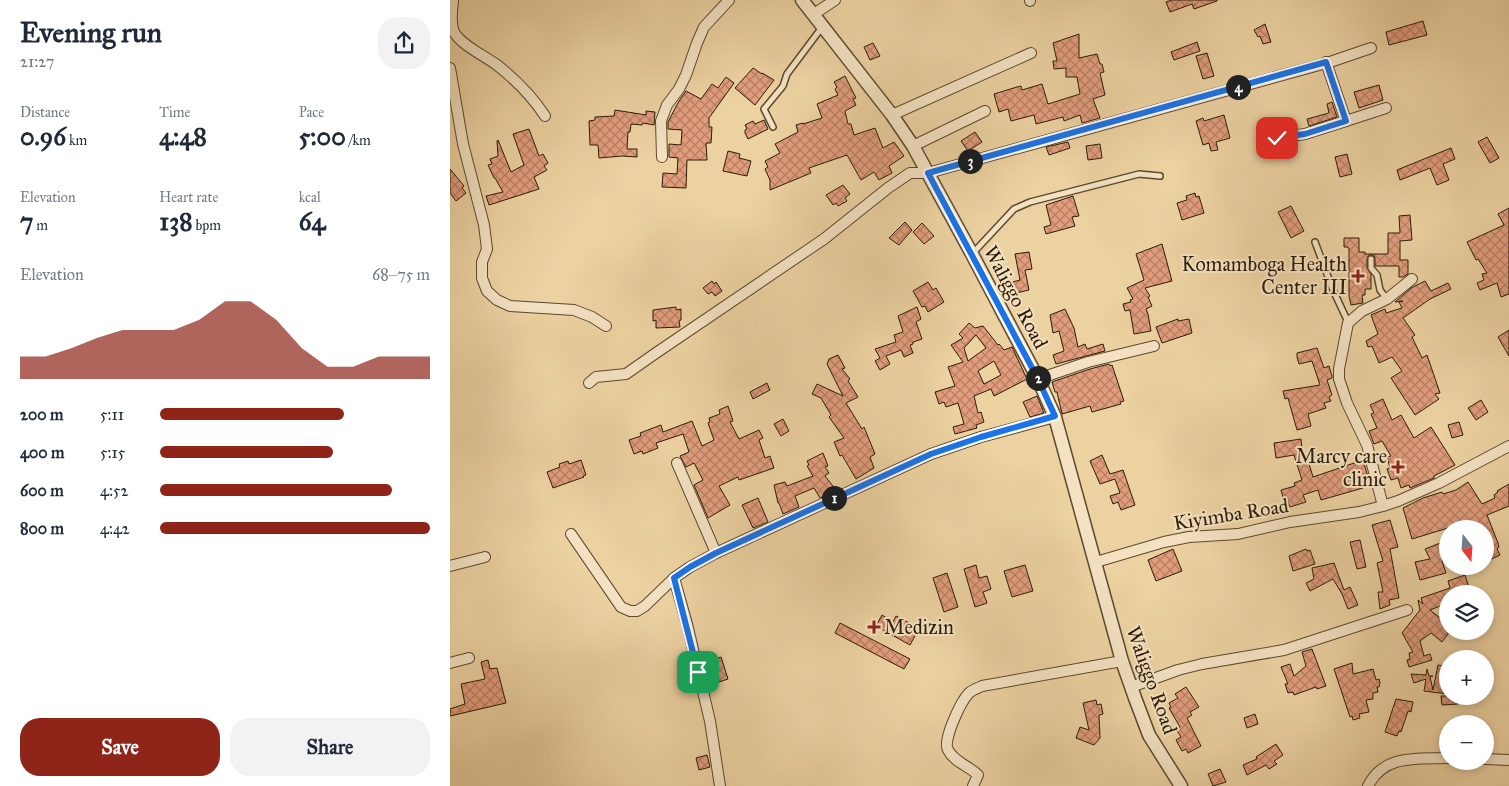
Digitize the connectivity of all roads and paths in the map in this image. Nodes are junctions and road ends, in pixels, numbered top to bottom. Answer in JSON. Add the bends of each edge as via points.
{"nodes":[{"id":1,"x":729,"y":0,"type":"edge"},
{"id":2,"x":802,"y":0,"type":"edge"},
{"id":3,"x":835,"y":0,"type":"edge"},
{"id":4,"x":453,"y":1,"type":"edge"},
{"id":5,"x":814,"y":14,"type":"junction"},
{"id":6,"x":823,"y":26,"type":"junction"},
{"id":7,"x":1372,"y":48,"type":"dead end"},
{"id":8,"x":1031,"y":53,"type":"dead end"},
{"id":9,"x":1326,"y":62,"type":"junction"},
{"id":10,"x":450,"y":68,"type":"edge"},
{"id":11,"x":1386,"y":108,"type":"dead end"},
{"id":12,"x":985,"y":111,"type":"dead end"},
{"id":13,"x":892,"y":115,"type":"junction"},
{"id":14,"x":545,"y":116,"type":"dead end"},
{"id":15,"x":1346,"y":121,"type":"junction"},
{"id":16,"x":773,"y":127,"type":"dead end"},
{"id":17,"x":1277,"y":138,"type":"dead end"},
{"id":18,"x":913,"y":146,"type":"junction"},
{"id":19,"x":662,"y":156,"type":"dead end"},
{"id":20,"x":928,"y":173,"type":"junction"},
{"id":21,"x":1160,"y":176,"type":"dead end"},
{"id":22,"x":1315,"y":242,"type":"dead end"},
{"id":23,"x":972,"y":254,"type":"junction"},
{"id":24,"x":1371,"y":259,"type":"dead end"},
{"id":25,"x":1412,"y":279,"type":"dead end"},
{"id":26,"x":1387,"y":299,"type":"junction"},
{"id":27,"x":1348,"y":322,"type":"junction"},
{"id":28,"x":606,"y":326,"type":"dead end"},
{"id":29,"x":1154,"y":346,"type":"dead end"},
{"id":30,"x":1038,"y":379,"type":"junction"},
{"id":31,"x":588,"y":383,"type":"dead end"},
{"id":32,"x":1055,"y":416,"type":"junction"},
{"id":33,"x":1509,"y":446,"type":"edge"},
{"id":34,"x":677,"y":463,"type":"dead end"},
{"id":35,"x":1383,"y":506,"type":"junction"},
{"id":36,"x":572,"y":534,"type":"dead end"},
{"id":37,"x":716,"y":553,"type":"junction"},
{"id":38,"x":485,"y":556,"type":"dead end"},
{"id":39,"x":1096,"y":562,"type":"junction"},
{"id":40,"x":450,"y":566,"type":"edge"},
{"id":41,"x":674,"y":578,"type":"junction"},
{"id":42,"x":1406,"y":610,"type":"dead end"},
{"id":43,"x":469,"y":658,"type":"dead end"},
{"id":44,"x":1122,"y":661,"type":"junction"},
{"id":45,"x":450,"y":663,"type":"edge"},
{"id":46,"x":1131,"y":687,"type":"junction"},
{"id":47,"x":1439,"y":758,"type":"edge"},
{"id":48,"x":1494,"y":759,"type":"edge"},
{"id":49,"x":1509,"y":760,"type":"edge"},
{"id":50,"x":720,"y":786,"type":"edge"},
{"id":51,"x":973,"y":786,"type":"edge"},
{"id":52,"x":1181,"y":786,"type":"edge"},
{"id":53,"x":1368,"y":786,"type":"edge"}],
"edges":[{"from":1,"to":19,"type":"street","via":[[704,27],[680,89],[667,105],[661,121]]},
{"from":2,"to":5,"type":"street","name":"Waliggo Road"},
{"from":3,"to":5,"type":"street"},
{"from":4,"to":14,"type":"street","via":[[452,22],[460,40],[528,91]]},
{"from":5,"to":6,"type":"street","name":"Waliggo Road"},
{"from":6,"to":13,"type":"street","name":"Waliggo Road"},
{"from":6,"to":16,"type":"lane","via":[[764,110]]},
{"from":7,"to":9,"type":"street"},
{"from":8,"to":13,"type":"street"},
{"from":9,"to":15,"type":"street"},
{"from":9,"to":20,"type":"street"},
{"from":10,"to":28,"type":"street","via":[[463,144],[484,225],[487,249],[482,262],[482,278],[487,291],[496,300],[510,306],[574,310]]},
{"from":11,"to":15,"type":"street"},
{"from":12,"to":18,"type":"street"},
{"from":13,"to":18,"type":"street","name":"Waliggo Road"},
{"from":15,"to":17,"type":"street","via":[[1305,134]]},
{"from":18,"to":20,"type":"street","name":"Waliggo Road"},
{"from":20,"to":23,"type":"street","name":"Waliggo Road"},
{"from":20,"to":31,"type":"street","via":[[910,174],[895,183],[824,239],[626,374],[596,377]]},
{"from":21,"to":23,"type":"lane","via":[[1139,174],[1030,202],[1014,209]]},
{"from":22,"to":27,"type":"lane"},
{"from":23,"to":30,"type":"street","name":"Waliggo Road"},
{"from":24,"to":26,"type":"lane","via":[[1371,268]]},
{"from":25,"to":26,"type":"street"},
{"from":26,"to":27,"type":"street"},
{"from":27,"to":35,"type":"street","via":[[1340,379],[1347,403],[1367,445]]},
{"from":29,"to":30,"type":"street","via":[[1088,362]]},
{"from":30,"to":32,"type":"street","name":"Waliggo Road"},
{"from":32,"to":37,"type":"street","via":[[931,454]]},
{"from":32,"to":39,"type":"street","name":"Waliggo Road"},
{"from":33,"to":35,"type":"street","name":"Kiyimba Road","via":[[1439,483]]},
{"from":34,"to":37,"type":"street"},
{"from":35,"to":39,"type":"street","name":"Kiyimba Road","via":[[1238,534],[1172,540]]},
{"from":36,"to":41,"type":"street","via":[[621,607],[630,611],[644,606]]},
{"from":37,"to":41,"type":"street"},
{"from":38,"to":40,"type":"street"},
{"from":39,"to":44,"type":"street","name":"Waliggo Road"},
{"from":41,"to":50,"type":"street","via":[[710,721]]},
{"from":42,"to":46,"type":"street","via":[[1284,650],[1202,664]]},
{"from":43,"to":45,"type":"street"},
{"from":44,"to":46,"type":"street","name":"Waliggo Road"},
{"from":44,"to":51,"type":"street","via":[[982,686],[970,693],[963,702],[946,745],[954,758],[978,775]]},
{"from":46,"to":52,"type":"street","name":"Waliggo Road","via":[[1149,734]]},
{"from":47,"to":53,"type":"street","via":[[1394,762],[1377,771]]},
{"from":48,"to":49,"type":"street"}]}
